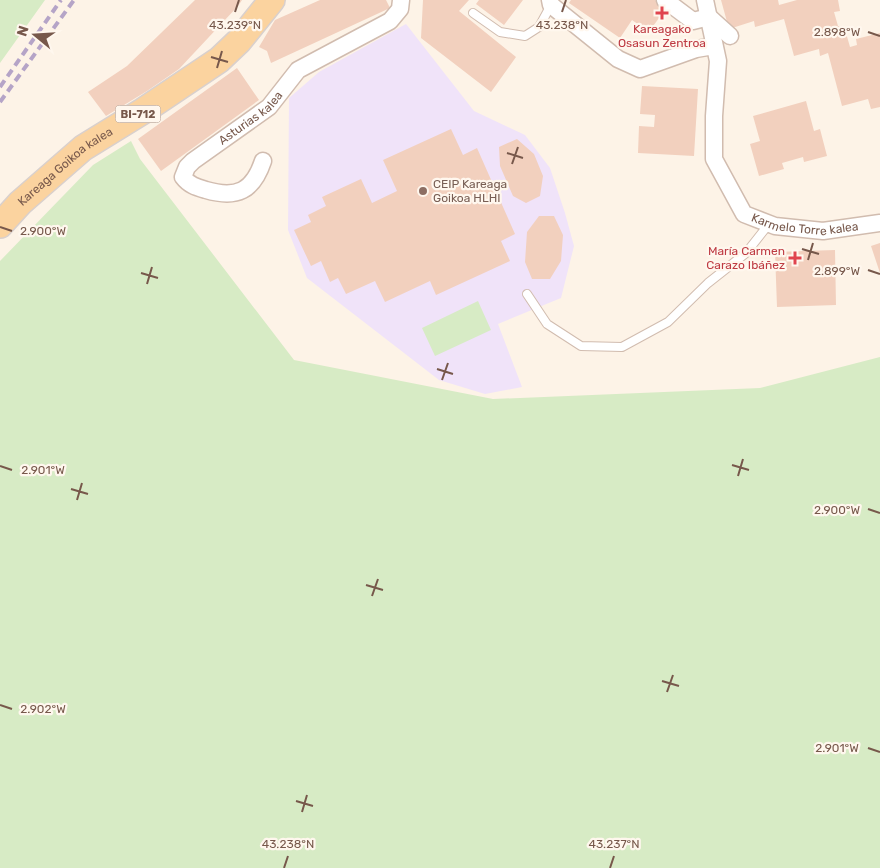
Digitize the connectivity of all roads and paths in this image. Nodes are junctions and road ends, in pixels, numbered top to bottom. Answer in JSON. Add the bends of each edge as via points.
{"nodes":[{"id":1,"x":272,"y":0,"type":"edge"},
{"id":2,"x":401,"y":0,"type":"edge"},
{"id":3,"x":664,"y":0,"type":"edge"},
{"id":4,"x":704,"y":0,"type":"edge"},
{"id":5,"x":550,"y":2,"type":"edge"},
{"id":6,"x":473,"y":13,"type":"dead end"},
{"id":7,"x":709,"y":17,"type":"junction"},
{"id":8,"x":730,"y":36,"type":"dead end"},
{"id":9,"x":714,"y":46,"type":"junction"},
{"id":10,"x":263,"y":161,"type":"dead end"},
{"id":11,"x":880,"y":222,"type":"edge"},
{"id":12,"x":769,"y":224,"type":"junction"},
{"id":13,"x":0,"y":225,"type":"edge"},
{"id":14,"x":527,"y":294,"type":"dead end"}],
"edges":[{"from":1,"to":13,"type":"main road","name":"Kareaga Goikoa kalea","number":"BI-712","via":[[240,41],[219,60],[83,148],[20,203]]},
{"from":2,"to":10,"type":"street","name":"Asturias kalea","via":[[400,9],[390,21],[298,70],[269,107],[193,161],[182,177],[188,184],[200,188],[233,194],[250,186]]},
{"from":3,"to":7,"type":"street","via":[[692,21]]},
{"from":4,"to":7,"type":"street","name":"Karmelo Torre kalea"},
{"from":5,"to":6,"type":"lane","via":[[539,27],[525,36],[500,32]]},
{"from":5,"to":9,"type":"street","via":[[618,59],[640,69]]},
{"from":7,"to":8,"type":"street"},
{"from":7,"to":9,"type":"street","name":"Karmelo Torre kalea"},
{"from":9,"to":12,"type":"street","name":"Karmelo Torre kalea","via":[[718,61],[714,159],[744,214]]},
{"from":11,"to":12,"type":"street","name":"Karmelo Torre kalea","via":[[823,231]]},
{"from":12,"to":14,"type":"lane","via":[[746,253],[708,283],[668,322],[622,347],[581,346],[547,324]]}]}
